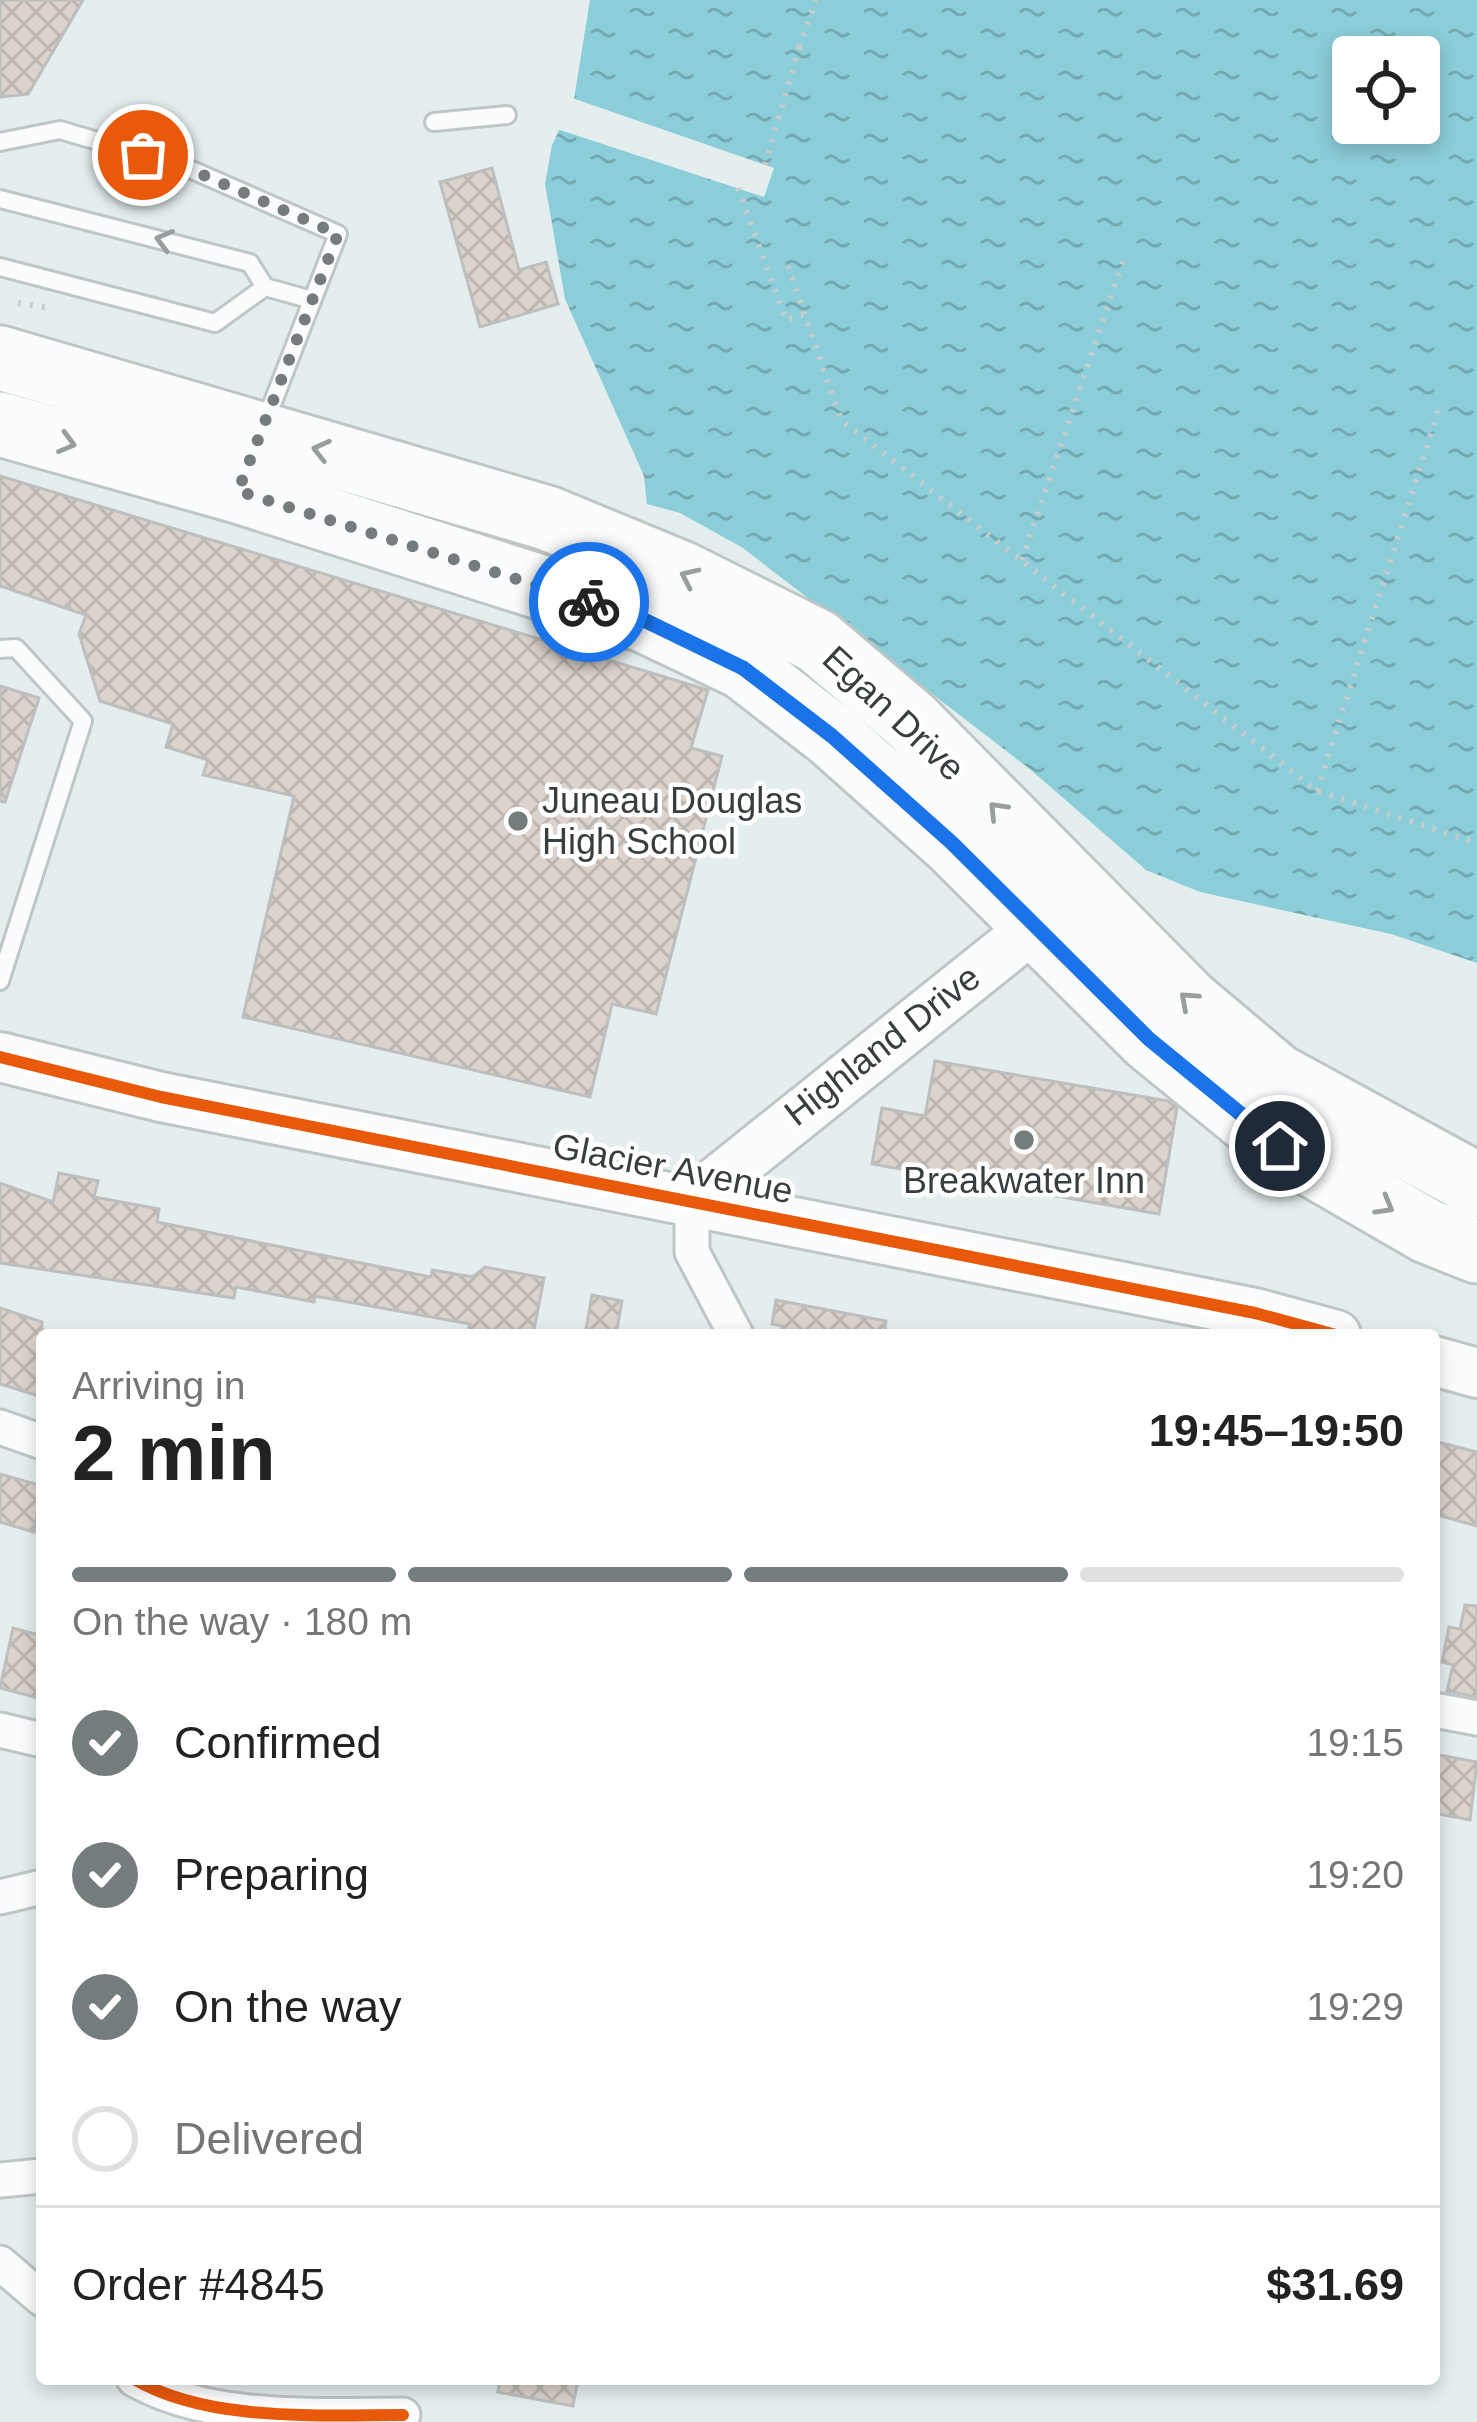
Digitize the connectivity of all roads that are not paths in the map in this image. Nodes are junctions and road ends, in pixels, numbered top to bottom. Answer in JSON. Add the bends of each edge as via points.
{"nodes":[{"id":1,"x":507,"y":115,"type":"dead end"},
{"id":2,"x":434,"y":122,"type":"dead end"},
{"id":3,"x":0,"y":142,"type":"edge"},
{"id":4,"x":0,"y":199,"type":"edge"},
{"id":5,"x":0,"y":267,"type":"edge"},
{"id":6,"x":265,"y":287,"type":"junction"},
{"id":7,"x":312,"y":300,"type":"junction"},
{"id":8,"x":0,"y":358,"type":"edge"},
{"id":9,"x":0,"y":424,"type":"edge"},
{"id":10,"x":249,"y":463,"type":"junction"},
{"id":11,"x":0,"y":649,"type":"edge"},
{"id":12,"x":1057,"y":909,"type":"junction"},
{"id":13,"x":0,"y":981,"type":"edge"},
{"id":14,"x":0,"y":1057,"type":"edge"},
{"id":15,"x":1477,"y":1185,"type":"edge"},
{"id":16,"x":692,"y":1201,"type":"junction"},
{"id":17,"x":1477,"y":1251,"type":"edge"},
{"id":18,"x":732,"y":1329,"type":"edge"},
{"id":19,"x":1314,"y":1329,"type":"edge"},
{"id":20,"x":1440,"y":1363,"type":"edge"},
{"id":21,"x":1477,"y":1373,"type":"edge"},
{"id":22,"x":0,"y":1427,"type":"edge"},
{"id":23,"x":36,"y":1440,"type":"edge"},
{"id":24,"x":1440,"y":1711,"type":"edge"},
{"id":25,"x":1477,"y":1718,"type":"edge"},
{"id":26,"x":0,"y":1730,"type":"edge"},
{"id":27,"x":36,"y":1739,"type":"edge"},
{"id":28,"x":36,"y":1888,"type":"edge"},
{"id":29,"x":0,"y":1897,"type":"edge"},
{"id":30,"x":36,"y":2177,"type":"edge"},
{"id":31,"x":0,"y":2180,"type":"edge"},
{"id":32,"x":0,"y":2263,"type":"edge"},
{"id":33,"x":36,"y":2294,"type":"edge"},
{"id":34,"x":144,"y":2385,"type":"edge"},
{"id":35,"x":403,"y":2416,"type":"dead end"}],
"edges":[{"from":1,"to":2,"type":"lane"},
{"from":3,"to":7,"type":"lane","via":[[60,130],[185,167],[338,234]]},
{"from":6,"to":4,"type":"lane","one_way":true,"via":[[250,263]]},
{"from":5,"to":6,"type":"lane","via":[[215,322]]},
{"from":6,"to":7,"type":"lane"},
{"from":7,"to":10,"type":"lane"},
{"from":8,"to":10,"type":"highway","name":"Egan Drive"},
{"from":9,"to":10,"type":"highway","name":"Egan Drive","one_way":true},
{"from":10,"to":12,"type":"highway","name":"Egan Drive","via":[[644,620],[743,668]]},
{"from":11,"to":13,"type":"lane","via":[[16,648],[83,722]]},
{"from":15,"to":12,"type":"highway","name":"Egan Drive","one_way":true,"via":[[1277,1076]]},
{"from":12,"to":16,"type":"main road","name":"Highland Drive"},
{"from":12,"to":17,"type":"highway","name":"Egan Drive","one_way":true,"via":[[1149,1039],[1280,1146]]},
{"from":14,"to":16,"type":"main road","name":"Glacier Avenue","via":[[145,1094]]},
{"from":16,"to":18,"type":"street","via":[[692,1252]]},
{"from":16,"to":19,"type":"main road","name":"Glacier Avenue"},
{"from":20,"to":21,"type":"main road"},
{"from":22,"to":23,"type":"street"},
{"from":24,"to":25,"type":"street"},
{"from":26,"to":27,"type":"street"},
{"from":28,"to":29,"type":"street"},
{"from":30,"to":31,"type":"street"},
{"from":32,"to":33,"type":"street"},
{"from":34,"to":35,"type":"street","via":[[212,2414]]}]}
